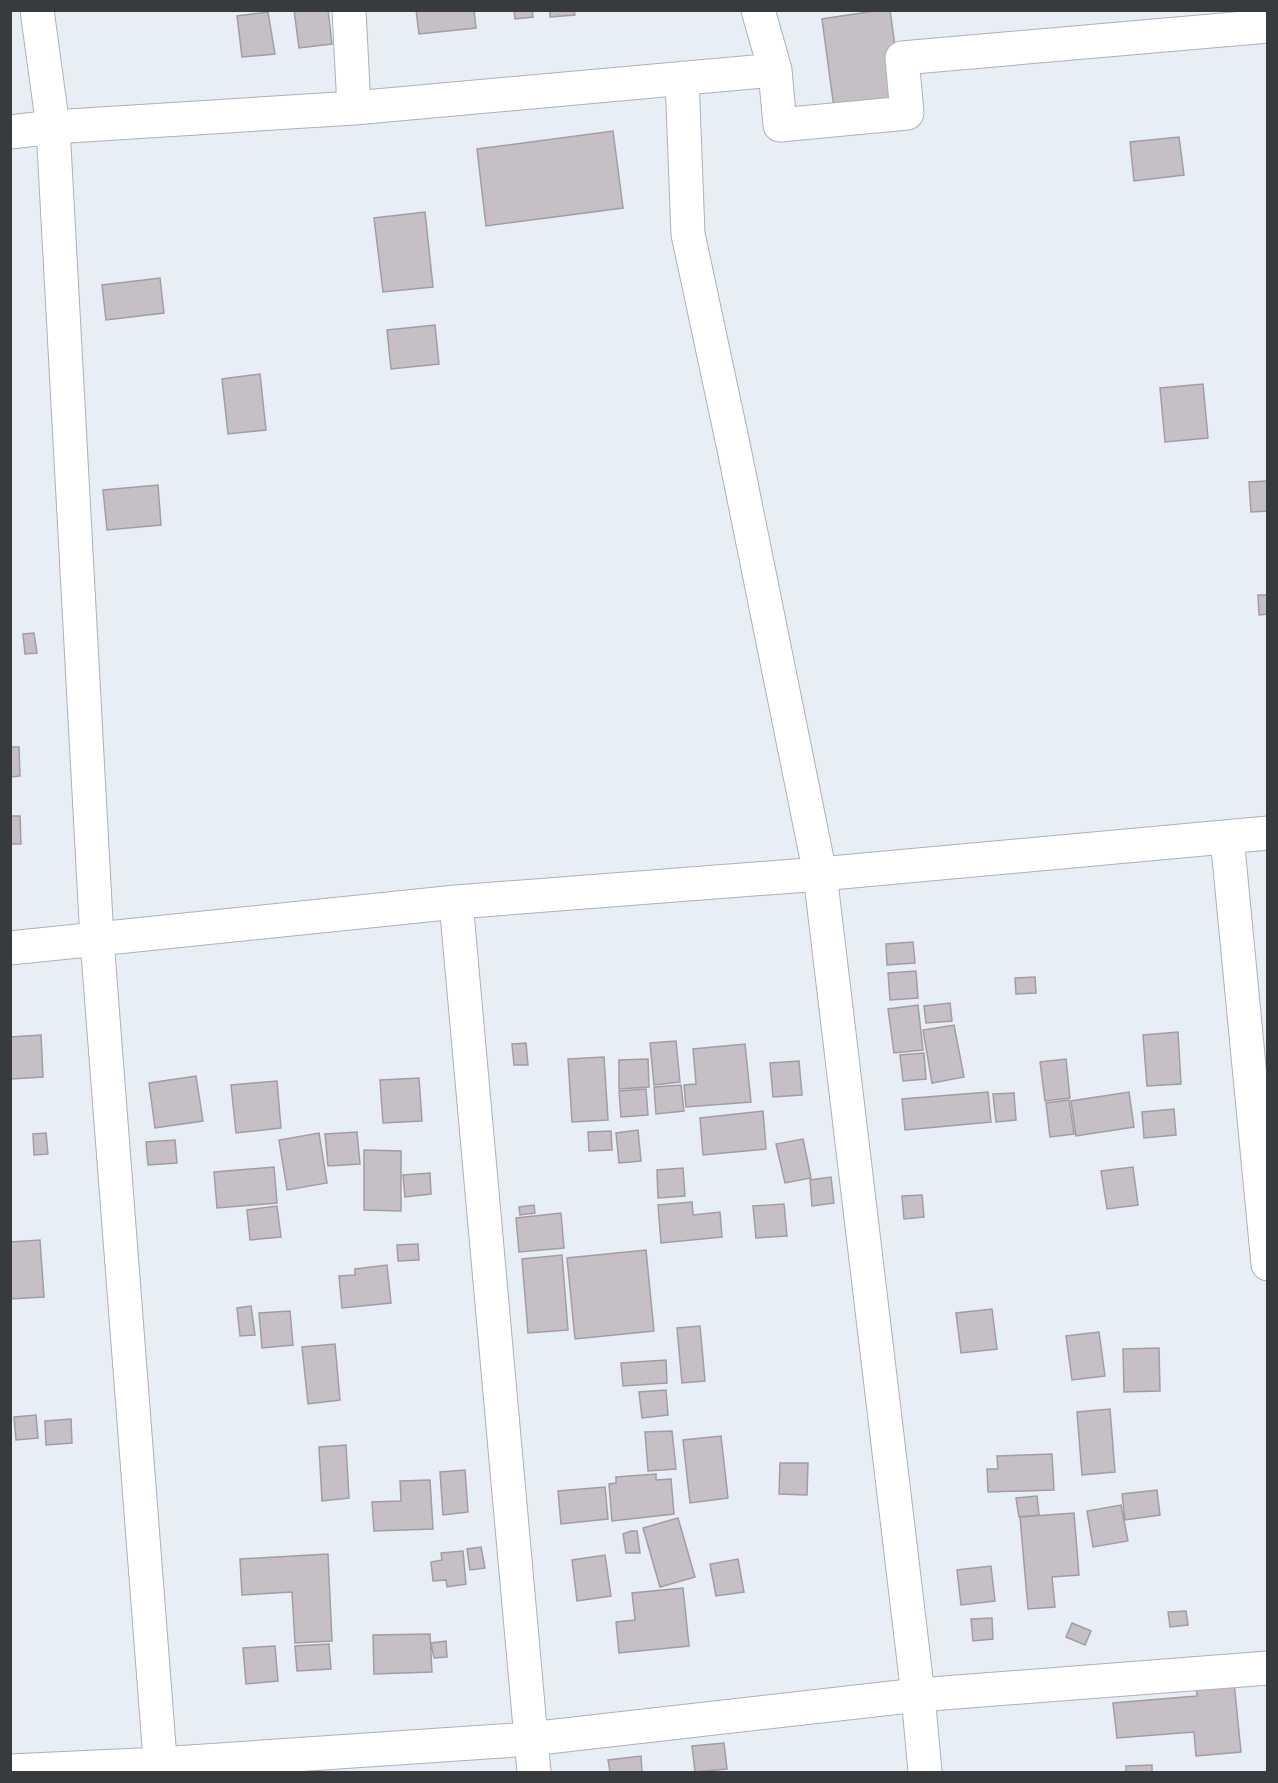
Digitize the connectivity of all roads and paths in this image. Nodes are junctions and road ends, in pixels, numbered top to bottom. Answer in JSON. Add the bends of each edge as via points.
{"nodes":[{"id":1,"x":37,"y":10,"type":"edge"},
{"id":2,"x":349,"y":10,"type":"edge"},
{"id":3,"x":758,"y":10,"type":"edge"},
{"id":4,"x":1268,"y":26,"type":"edge"},
{"id":5,"x":775,"y":70,"type":"junction"},
{"id":6,"x":682,"y":78,"type":"junction"},
{"id":7,"x":354,"y":108,"type":"junction"},
{"id":8,"x":53,"y":127,"type":"junction"},
{"id":9,"x":10,"y":132,"type":"edge"},
{"id":10,"x":1268,"y":833,"type":"edge"},
{"id":11,"x":1227,"y":837,"type":"junction"},
{"id":12,"x":820,"y":874,"type":"junction"},
{"id":13,"x":456,"y":902,"type":"junction"},
{"id":14,"x":97,"y":940,"type":"junction"},
{"id":15,"x":10,"y":948,"type":"edge"},
{"id":16,"x":1268,"y":1264,"type":"edge"},
{"id":17,"x":1268,"y":1668,"type":"edge"},
{"id":18,"x":918,"y":1695,"type":"junction"},
{"id":19,"x":530,"y":1739,"type":"junction"},
{"id":20,"x":160,"y":1768,"type":"edge"},
{"id":21,"x":10,"y":1771,"type":"edge"},
{"id":22,"x":534,"y":1773,"type":"edge"},
{"id":23,"x":925,"y":1773,"type":"edge"}],
"edges":[{"from":1,"to":8,"type":"street"},
{"from":2,"to":7,"type":"street"},
{"from":3,"to":5,"type":"street"},
{"from":4,"to":5,"type":"street","via":[[902,58],[907,113],[780,125]]},
{"from":5,"to":6,"type":"street"},
{"from":6,"to":7,"type":"street"},
{"from":6,"to":12,"type":"street","via":[[688,234]]},
{"from":7,"to":8,"type":"street"},
{"from":8,"to":9,"type":"street"},
{"from":8,"to":14,"type":"street"},
{"from":10,"to":11,"type":"street"},
{"from":11,"to":12,"type":"street"},
{"from":11,"to":16,"type":"street"},
{"from":12,"to":13,"type":"street"},
{"from":12,"to":18,"type":"street"},
{"from":13,"to":14,"type":"street"},
{"from":13,"to":19,"type":"street"},
{"from":14,"to":15,"type":"street"},
{"from":14,"to":20,"type":"street"},
{"from":17,"to":18,"type":"street"},
{"from":18,"to":19,"type":"street"},
{"from":18,"to":23,"type":"street"},
{"from":19,"to":20,"type":"street"},
{"from":19,"to":22,"type":"street"},
{"from":20,"to":21,"type":"street"}]}
